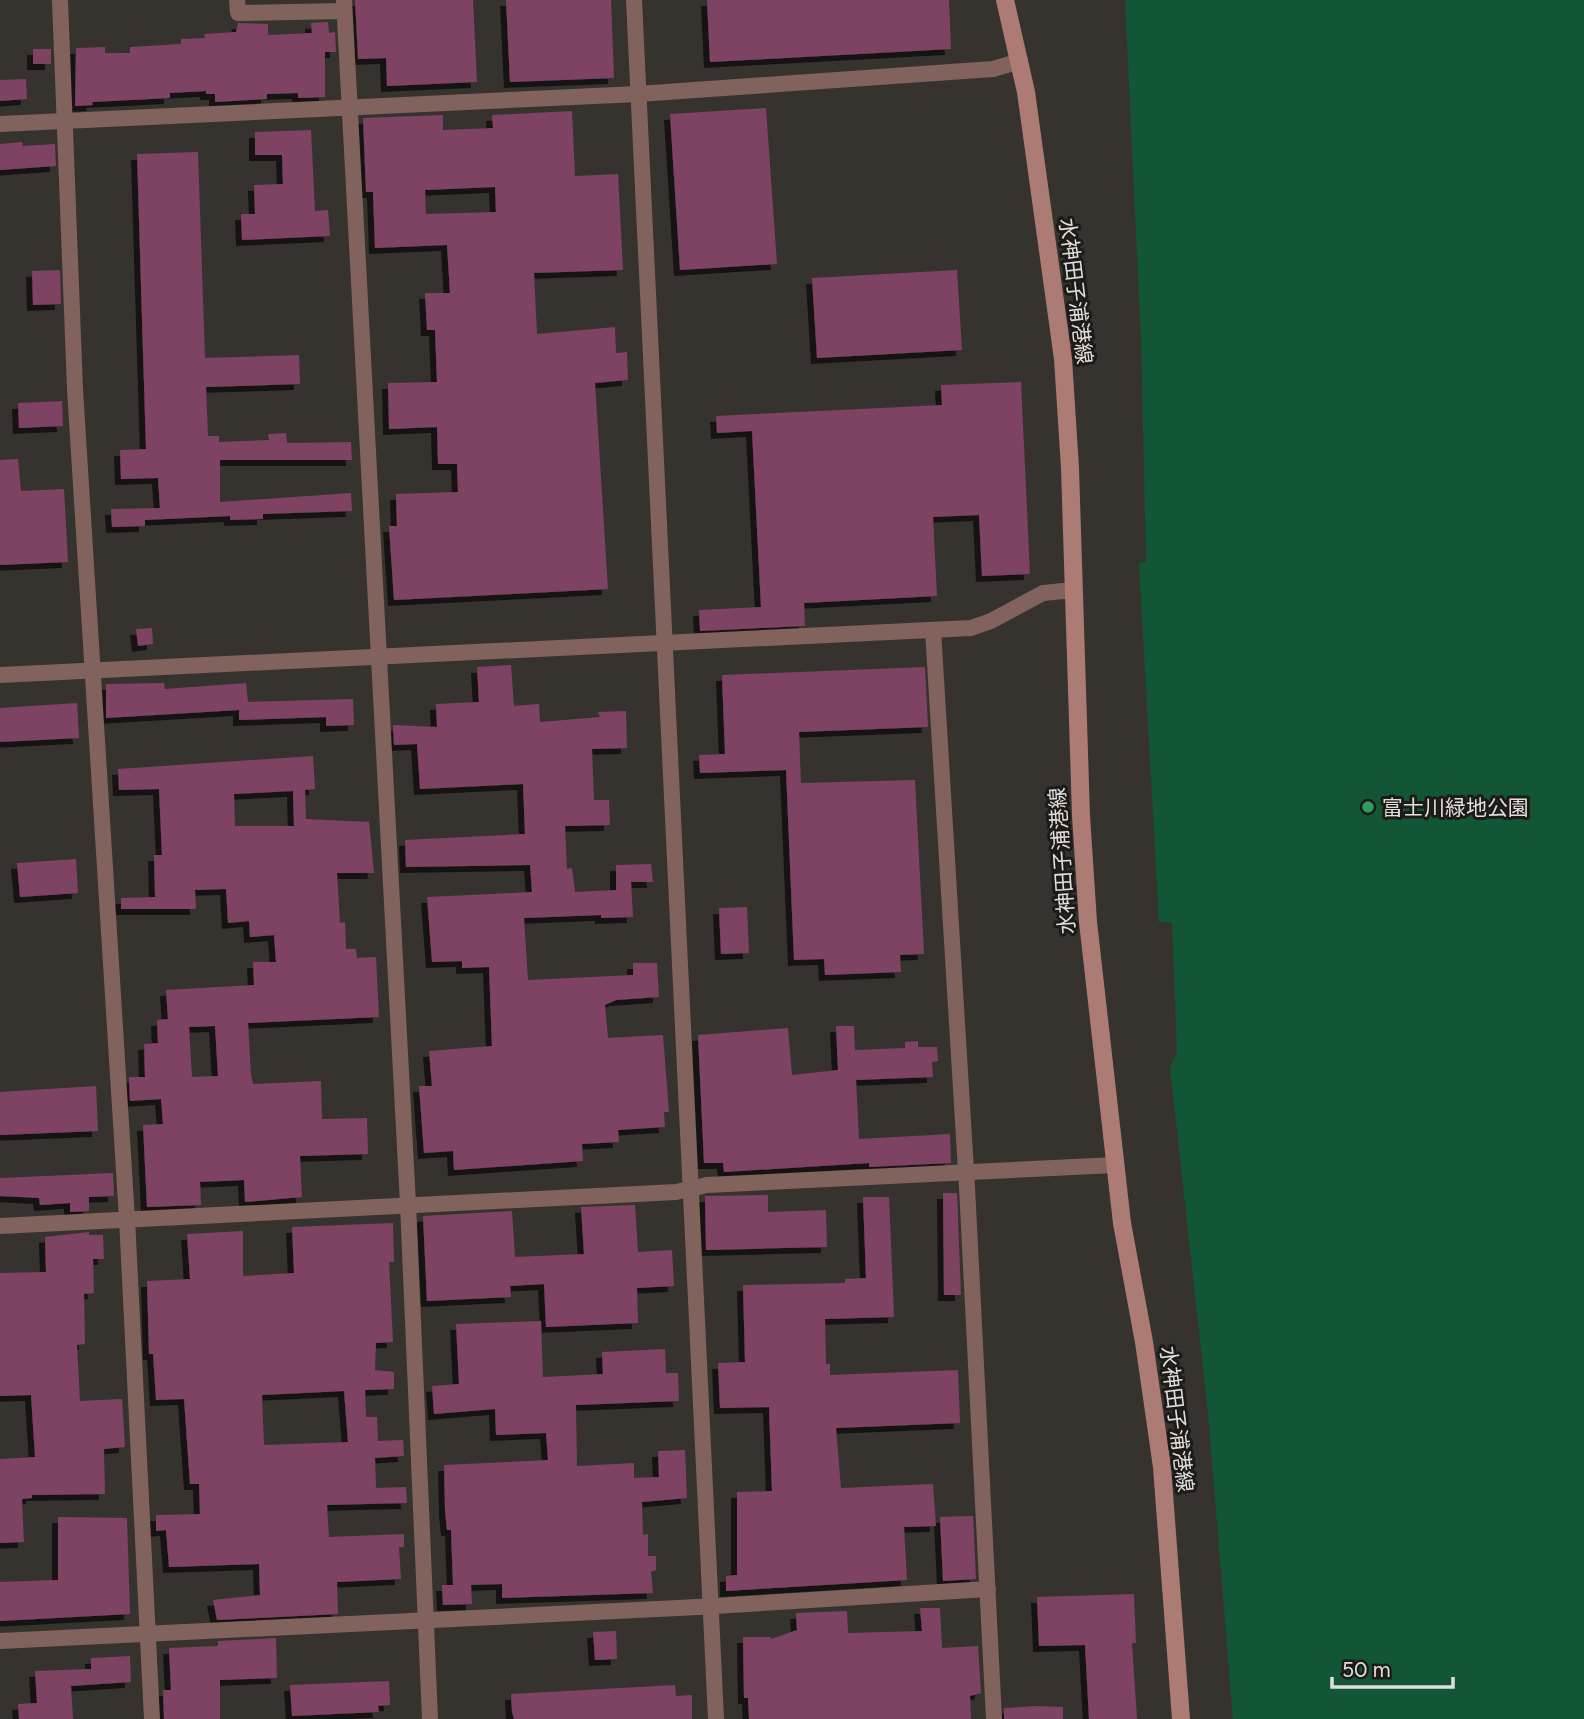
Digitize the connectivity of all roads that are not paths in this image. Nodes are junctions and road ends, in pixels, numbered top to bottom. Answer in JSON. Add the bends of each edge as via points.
{"nodes":[{"id":1,"x":61,"y":0,"type":"edge"},
{"id":2,"x":237,"y":0,"type":"edge"},
{"id":3,"x":634,"y":0,"type":"edge"},
{"id":4,"x":1005,"y":0,"type":"edge"},
{"id":5,"x":344,"y":6,"type":"edge"},
{"id":6,"x":1020,"y":61,"type":"junction"},
{"id":7,"x":638,"y":93,"type":"junction"},
{"id":8,"x":349,"y":106,"type":"junction"},
{"id":9,"x":67,"y":120,"type":"junction"},
{"id":10,"x":0,"y":124,"type":"edge"},
{"id":11,"x":1073,"y":590,"type":"junction"},
{"id":12,"x":933,"y":630,"type":"junction"},
{"id":13,"x":663,"y":643,"type":"junction"},
{"id":14,"x":379,"y":658,"type":"junction"},
{"id":15,"x":94,"y":670,"type":"junction"},
{"id":16,"x":0,"y":675,"type":"edge"},
{"id":17,"x":1115,"y":1165,"type":"junction"},
{"id":18,"x":965,"y":1173,"type":"junction"},
{"id":19,"x":691,"y":1189,"type":"junction"},
{"id":20,"x":408,"y":1205,"type":"junction"},
{"id":21,"x":127,"y":1219,"type":"junction"},
{"id":22,"x":0,"y":1226,"type":"edge"},
{"id":23,"x":988,"y":1589,"type":"junction"},
{"id":24,"x":713,"y":1605,"type":"junction"},
{"id":25,"x":425,"y":1621,"type":"junction"},
{"id":26,"x":149,"y":1636,"type":"junction"},
{"id":27,"x":0,"y":1641,"type":"edge"},
{"id":28,"x":152,"y":1719,"type":"edge"},
{"id":29,"x":430,"y":1719,"type":"edge"},
{"id":30,"x":716,"y":1719,"type":"edge"},
{"id":31,"x":994,"y":1719,"type":"edge"},
{"id":32,"x":1181,"y":1719,"type":"edge"}],
"edges":[{"from":1,"to":9,"type":"street"},
{"from":2,"to":5,"type":"street","via":[[237,13]]},
{"from":3,"to":7,"type":"street"},
{"from":4,"to":6,"type":"main road","name":"水神田子浦港線"},
{"from":5,"to":8,"type":"street"},
{"from":6,"to":7,"type":"street","via":[[993,69]]},
{"from":6,"to":11,"type":"main road","name":"水神田子浦港線","via":[[1063,359]]},
{"from":7,"to":8,"type":"street"},
{"from":7,"to":13,"type":"street"},
{"from":8,"to":9,"type":"street"},
{"from":8,"to":14,"type":"street"},
{"from":9,"to":10,"type":"street"},
{"from":9,"to":15,"type":"street","via":[[75,389]]},
{"from":11,"to":12,"type":"street","via":[[1043,593],[981,625]]},
{"from":11,"to":17,"type":"main road","name":"水神田子浦港線","via":[[1083,852]]},
{"from":12,"to":13,"type":"street"},
{"from":12,"to":18,"type":"street"},
{"from":13,"to":14,"type":"street"},
{"from":13,"to":19,"type":"street"},
{"from":14,"to":15,"type":"street"},
{"from":14,"to":20,"type":"street"},
{"from":15,"to":16,"type":"street"},
{"from":15,"to":21,"type":"street"},
{"from":17,"to":18,"type":"street"},
{"from":17,"to":32,"type":"main road","name":"水神田子浦港線","via":[[1162,1467]]},
{"from":18,"to":19,"type":"street"},
{"from":18,"to":23,"type":"street"},
{"from":19,"to":20,"type":"street"},
{"from":19,"to":24,"type":"street"},
{"from":20,"to":21,"type":"street"},
{"from":20,"to":25,"type":"street"},
{"from":21,"to":22,"type":"street"},
{"from":21,"to":26,"type":"street"},
{"from":23,"to":24,"type":"street"},
{"from":23,"to":31,"type":"street"},
{"from":24,"to":25,"type":"street"},
{"from":24,"to":30,"type":"street"},
{"from":25,"to":26,"type":"street"},
{"from":25,"to":29,"type":"street"},
{"from":26,"to":27,"type":"street"},
{"from":26,"to":28,"type":"street"}]}
